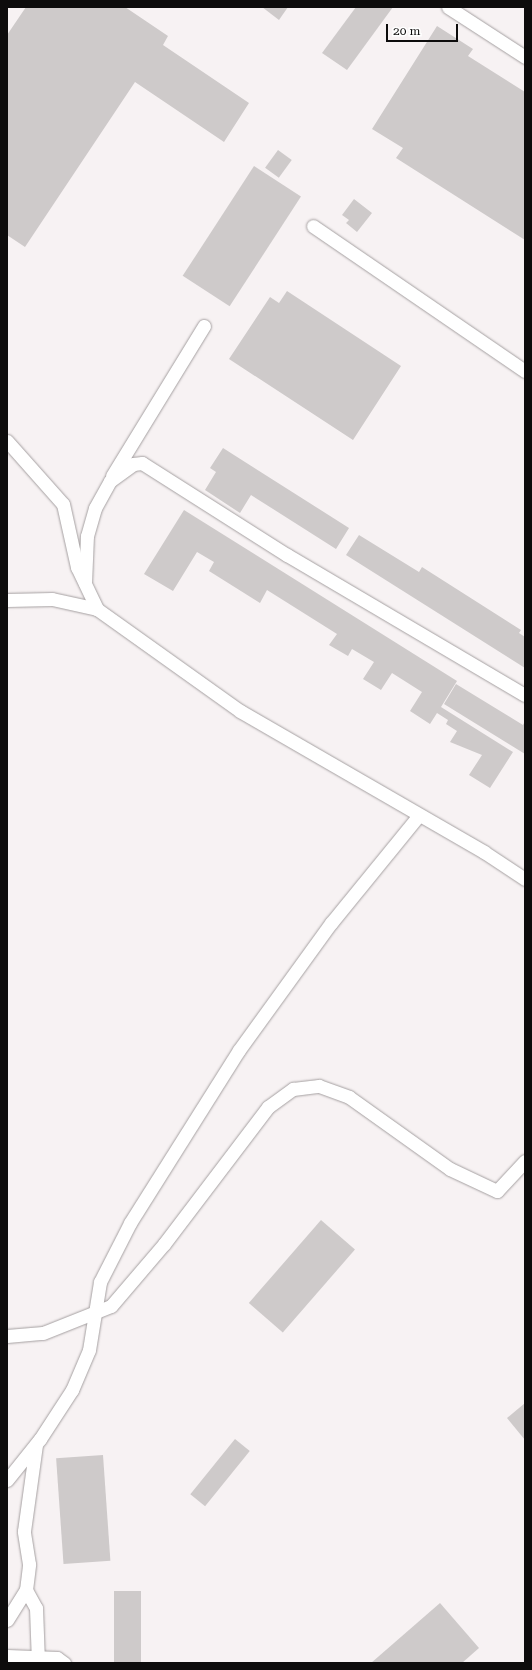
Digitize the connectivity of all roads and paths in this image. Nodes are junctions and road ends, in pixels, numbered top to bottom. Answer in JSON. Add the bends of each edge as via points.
{"nodes":[{"id":1,"x":448,"y":7,"type":"edge"},
{"id":2,"x":525,"y":57,"type":"edge"},
{"id":3,"x":313,"y":226,"type":"dead end"},
{"id":4,"x":204,"y":326,"type":"dead end"},
{"id":5,"x":525,"y":371,"type":"edge"},
{"id":6,"x":7,"y":441,"type":"edge"},
{"id":7,"x":110,"y":481,"type":"junction"},
{"id":8,"x":84,"y":583,"type":"junction"},
{"id":9,"x":7,"y":600,"type":"edge"},
{"id":10,"x":96,"y":609,"type":"junction"},
{"id":11,"x":525,"y":695,"type":"edge"},
{"id":12,"x":419,"y":814,"type":"junction"},
{"id":13,"x":525,"y":879,"type":"edge"},
{"id":14,"x":525,"y":1161,"type":"edge"},
{"id":15,"x":98,"y":1310,"type":"junction"},
{"id":16,"x":7,"y":1336,"type":"edge"},
{"id":17,"x":36,"y":1444,"type":"junction"},
{"id":18,"x":7,"y":1480,"type":"edge"},
{"id":19,"x":26,"y":1590,"type":"junction"},
{"id":20,"x":7,"y":1620,"type":"edge"},
{"id":21,"x":7,"y":1656,"type":"edge"},
{"id":22,"x":38,"y":1660,"type":"edge"},
{"id":23,"x":64,"y":1663,"type":"edge"}],
"edges":[{"from":1,"to":2,"type":"lane"},
{"from":3,"to":5,"type":"lane"},
{"from":4,"to":7,"type":"lane"},
{"from":6,"to":8,"type":"lane","via":[[63,504],[77,567]]},
{"from":7,"to":8,"type":"lane","via":[[95,508],[87,536]]},
{"from":7,"to":11,"type":"lane","via":[[133,464],[151,465],[286,555]]},
{"from":8,"to":10,"type":"lane"},
{"from":9,"to":10,"type":"lane","via":[[52,599]]},
{"from":10,"to":12,"type":"lane","via":[[240,711]]},
{"from":12,"to":13,"type":"lane"},
{"from":12,"to":15,"type":"lane","via":[[331,923],[239,1050],[108,1261],[100,1282]]},
{"from":14,"to":15,"type":"lane","via":[[497,1191],[450,1169],[350,1097],[319,1086],[293,1089],[268,1107],[135,1280],[111,1306]]},
{"from":15,"to":16,"type":"lane","via":[[43,1333]]},
{"from":15,"to":17,"type":"lane","via":[[89,1350],[72,1390]]},
{"from":17,"to":18,"type":"lane"},
{"from":17,"to":19,"type":"lane","via":[[24,1531],[29,1564]]},
{"from":19,"to":20,"type":"lane"},
{"from":19,"to":22,"type":"lane","via":[[36,1608]]},
{"from":21,"to":22,"type":"lane"},
{"from":22,"to":23,"type":"lane"}]}
